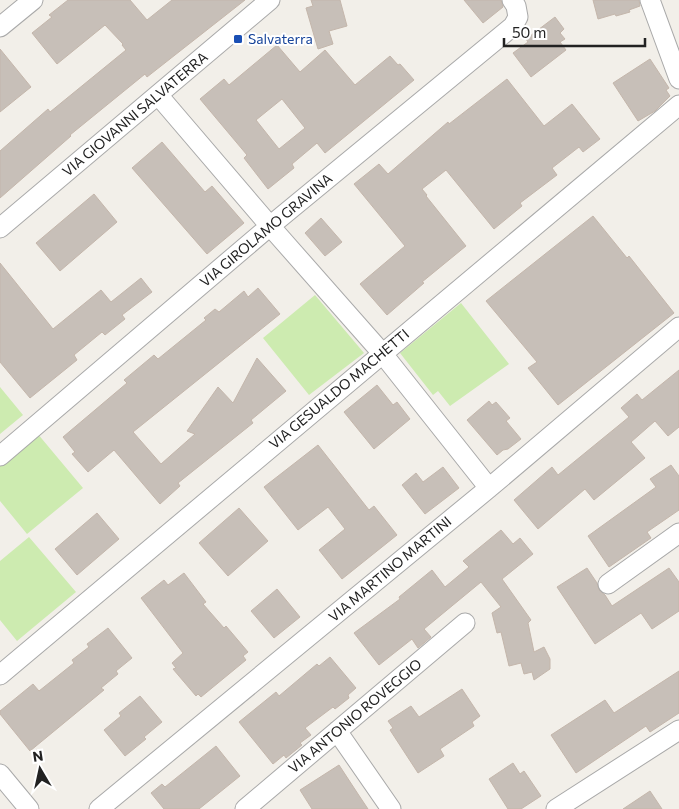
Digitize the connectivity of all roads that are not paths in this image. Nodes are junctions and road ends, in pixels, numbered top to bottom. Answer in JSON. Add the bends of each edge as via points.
{"nodes":[{"id":1,"x":33,"y":0,"type":"edge"},
{"id":2,"x":270,"y":0,"type":"edge"},
{"id":3,"x":512,"y":0,"type":"edge"},
{"id":4,"x":650,"y":0,"type":"edge"},
{"id":5,"x":0,"y":27,"type":"edge"},
{"id":6,"x":679,"y":79,"type":"edge"},
{"id":7,"x":158,"y":95,"type":"junction"},
{"id":8,"x":679,"y":105,"type":"edge"},
{"id":9,"x":270,"y":226,"type":"junction"},
{"id":10,"x":0,"y":228,"type":"edge"},
{"id":11,"x":679,"y":328,"type":"edge"},
{"id":12,"x":382,"y":353,"type":"junction"},
{"id":13,"x":0,"y":456,"type":"edge"},
{"id":14,"x":489,"y":488,"type":"junction"},
{"id":15,"x":679,"y":533,"type":"edge"},
{"id":16,"x":608,"y":584,"type":"dead end"},
{"id":17,"x":465,"y":623,"type":"dead end"},
{"id":18,"x":0,"y":675,"type":"edge"},
{"id":19,"x":679,"y":730,"type":"edge"},
{"id":20,"x":337,"y":731,"type":"junction"},
{"id":21,"x":0,"y":774,"type":"edge"},
{"id":22,"x":29,"y":809,"type":"edge"},
{"id":23,"x":99,"y":809,"type":"edge"},
{"id":24,"x":245,"y":809,"type":"edge"},
{"id":25,"x":391,"y":809,"type":"edge"},
{"id":26,"x":556,"y":809,"type":"edge"}],
"edges":[{"from":1,"to":5,"type":"street"},
{"from":2,"to":7,"type":"street","name":"VIA GIOVANNI SALVATERRA"},
{"from":3,"to":9,"type":"street","name":"VIA GIROLAMO GRAVINA","via":[[518,17],[513,26]]},
{"from":4,"to":6,"type":"street"},
{"from":7,"to":9,"type":"street"},
{"from":7,"to":10,"type":"street","name":"VIA GIOVANNI SALVATERRA"},
{"from":8,"to":12,"type":"street","name":"VIA GESUALDO MACHETTI"},
{"from":9,"to":12,"type":"street"},
{"from":9,"to":13,"type":"street","name":"VIA GIROLAMO GRAVINA"},
{"from":11,"to":14,"type":"street","name":"VIA MARTINO MARTINI"},
{"from":12,"to":14,"type":"street"},
{"from":12,"to":18,"type":"street","name":"VIA GESUALDO MACHETTI"},
{"from":14,"to":23,"type":"street","name":"VIA MARTINO MARTINI"},
{"from":15,"to":16,"type":"street"},
{"from":17,"to":20,"type":"street","name":"VIA ANTONIO ROVEGGIO"},
{"from":19,"to":26,"type":"street"},
{"from":20,"to":24,"type":"street","name":"VIA ANTONIO ROVEGGIO"},
{"from":20,"to":25,"type":"street"},
{"from":21,"to":22,"type":"street"}]}
